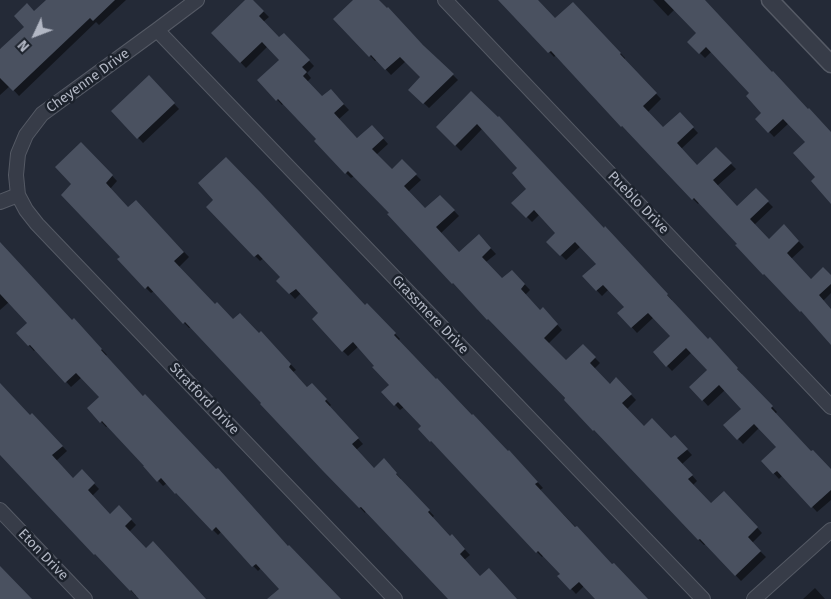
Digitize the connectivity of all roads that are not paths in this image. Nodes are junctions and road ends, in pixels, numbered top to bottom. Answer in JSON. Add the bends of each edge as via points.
{"nodes":[{"id":1,"x":197,"y":0,"type":"edge"},
{"id":2,"x":445,"y":0,"type":"edge"},
{"id":3,"x":770,"y":0,"type":"edge"},
{"id":4,"x":157,"y":30,"type":"junction"},
{"id":5,"x":831,"y":64,"type":"edge"},
{"id":6,"x":18,"y":196,"type":"junction"},
{"id":7,"x":0,"y":202,"type":"edge"},
{"id":8,"x":831,"y":407,"type":"edge"},
{"id":9,"x":0,"y":510,"type":"edge"},
{"id":10,"x":831,"y":530,"type":"edge"},
{"id":11,"x":85,"y":599,"type":"edge"},
{"id":12,"x":395,"y":599,"type":"edge"},
{"id":13,"x":704,"y":599,"type":"edge"},
{"id":14,"x":754,"y":599,"type":"edge"}],
"edges":[{"from":1,"to":4,"type":"street","name":"Cheyenne Drive"},
{"from":2,"to":8,"type":"street","name":"Pueblo Drive"},
{"from":3,"to":5,"type":"street"},
{"from":4,"to":6,"type":"street","name":"Cheyenne Drive","via":[[42,114],[26,135],[18,154]]},
{"from":4,"to":13,"type":"street","name":"Grassmere Drive"},
{"from":6,"to":7,"type":"street"},
{"from":6,"to":12,"type":"street","name":"Stratford Drive","via":[[37,224]]},
{"from":9,"to":11,"type":"street","name":"Eton Drive"},
{"from":10,"to":14,"type":"street"}]}
